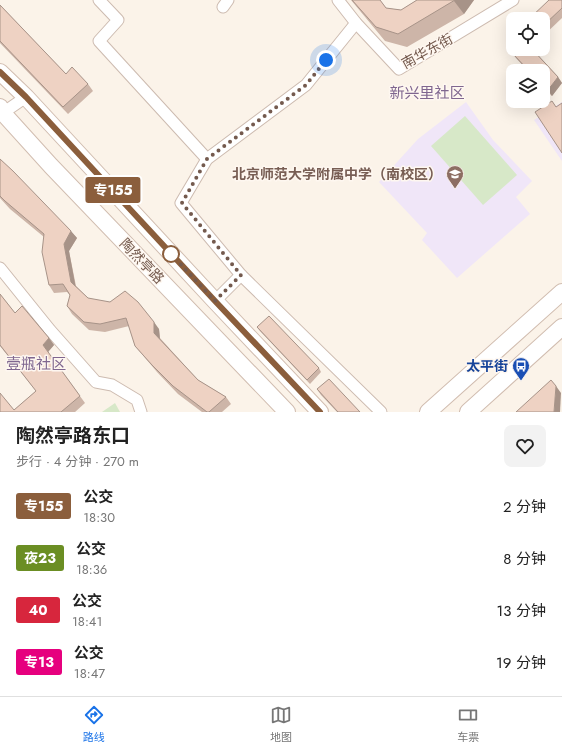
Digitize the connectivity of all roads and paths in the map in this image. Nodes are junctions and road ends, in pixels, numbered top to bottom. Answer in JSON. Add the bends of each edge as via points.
{"nodes":[{"id":1,"x":99,"y":0,"type":"edge"},
{"id":2,"x":338,"y":0,"type":"edge"},
{"id":3,"x":513,"y":0,"type":"edge"},
{"id":4,"x":498,"y":4,"type":"edge"},
{"id":5,"x":356,"y":23,"type":"junction"},
{"id":6,"x":0,"y":72,"type":"edge"},
{"id":7,"x":26,"y":97,"type":"junction"},
{"id":8,"x":1,"y":111,"type":"edge"},
{"id":9,"x":207,"y":159,"type":"junction"},
{"id":10,"x":0,"y":268,"type":"edge"},
{"id":11,"x":241,"y":275,"type":"junction"},
{"id":12,"x":562,"y":292,"type":"edge"},
{"id":13,"x":215,"y":301,"type":"junction"},
{"id":14,"x":562,"y":327,"type":"edge"},
{"id":15,"x":141,"y":412,"type":"edge"},
{"id":16,"x":287,"y":412,"type":"edge"},
{"id":17,"x":320,"y":412,"type":"edge"},
{"id":18,"x":381,"y":412,"type":"edge"},
{"id":19,"x":428,"y":412,"type":"edge"},
{"id":20,"x":468,"y":412,"type":"edge"}],
"edges":[{"from":1,"to":9,"type":"street","via":[[118,20],[99,41]]},
{"from":2,"to":5,"type":"street","name":"南华东街"},
{"from":3,"to":4,"type":"street","name":"南华东街"},
{"from":4,"to":5,"type":"street","name":"南华东街","via":[[399,69]]},
{"from":5,"to":9,"type":"street","via":[[306,85]]},
{"from":6,"to":7,"type":"main road","name":"陶然亭路"},
{"from":7,"to":8,"type":"street"},
{"from":7,"to":13,"type":"main road","name":"陶然亭路"},
{"from":8,"to":16,"type":"main road","name":"陶然亭路"},
{"from":9,"to":11,"type":"street","via":[[182,203]]},
{"from":10,"to":15,"type":"street","via":[[96,382],[112,385],[137,400]]},
{"from":11,"to":13,"type":"street"},
{"from":11,"to":18,"type":"street"},
{"from":12,"to":19,"type":"main road"},
{"from":13,"to":17,"type":"main road","name":"陶然亭路"},
{"from":14,"to":20,"type":"main road"}]}
